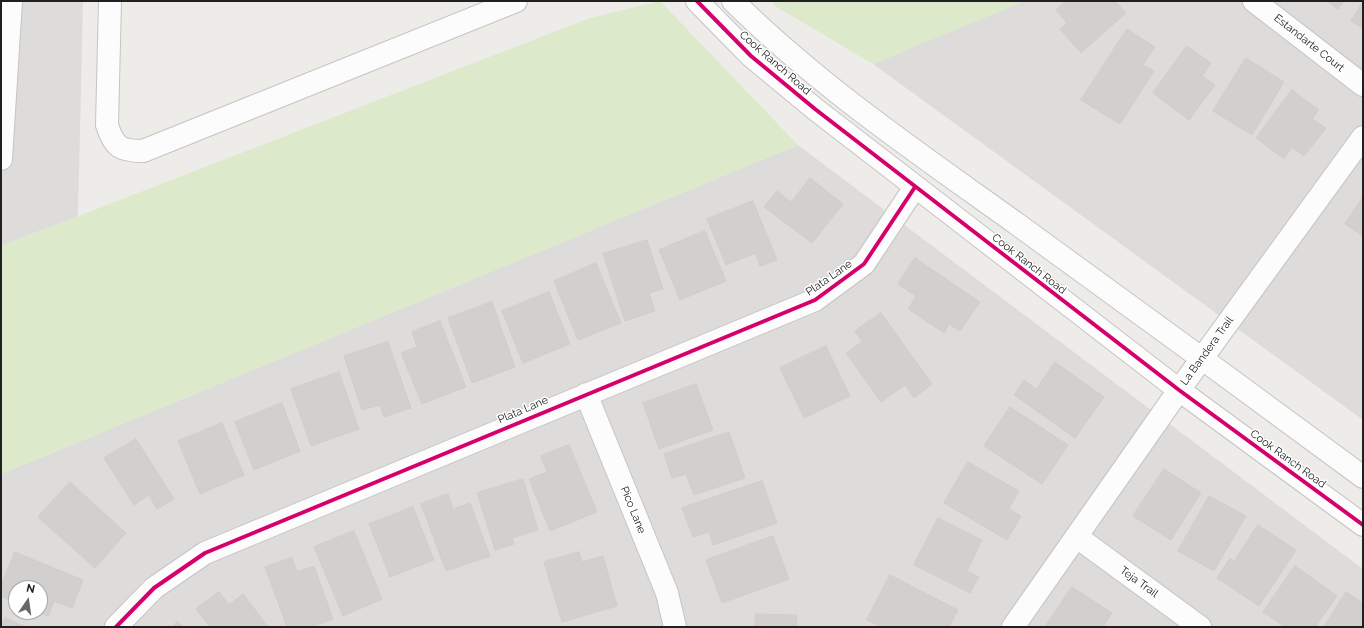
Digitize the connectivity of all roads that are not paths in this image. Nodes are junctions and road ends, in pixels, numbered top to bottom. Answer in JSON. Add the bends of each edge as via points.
{"nodes":[{"id":1,"x":11,"y":1,"type":"edge"},
{"id":2,"x":110,"y":1,"type":"edge"},
{"id":3,"x":516,"y":1,"type":"edge"},
{"id":4,"x":697,"y":1,"type":"edge"},
{"id":5,"x":732,"y":1,"type":"edge"},
{"id":6,"x":1254,"y":1,"type":"edge"},
{"id":7,"x":1363,"y":86,"type":"edge"},
{"id":8,"x":1363,"y":137,"type":"edge"},
{"id":9,"x":1,"y":159,"type":"edge"},
{"id":10,"x":915,"y":186,"type":"junction"},
{"id":11,"x":1202,"y":358,"type":"junction"},
{"id":12,"x":1179,"y":390,"type":"junction"},
{"id":13,"x":586,"y":394,"type":"junction"},
{"id":14,"x":1363,"y":477,"type":"edge"},
{"id":15,"x":1363,"y":525,"type":"edge"},
{"id":16,"x":1077,"y":537,"type":"junction"},
{"id":17,"x":116,"y":627,"type":"edge"},
{"id":18,"x":675,"y":627,"type":"edge"},
{"id":19,"x":1013,"y":627,"type":"edge"},
{"id":20,"x":1200,"y":627,"type":"edge"}],
"edges":[{"from":1,"to":9,"type":"street"},
{"from":2,"to":3,"type":"street","via":[[107,125],[112,139],[121,148],[129,151],[143,151]]},
{"from":4,"to":10,"type":"street","name":"Cook Ranch Road","via":[[751,56],[786,87]]},
{"from":5,"to":11,"type":"street","name":"Cook Ranch Road","via":[[790,55],[849,102]]},
{"from":6,"to":7,"type":"street","name":"Estandarte Court"},
{"from":8,"to":11,"type":"street","name":"La Bandera Trail"},
{"from":10,"to":12,"type":"street","name":"Cook Ranch Road"},
{"from":10,"to":13,"type":"street","name":"Plata Lane","via":[[864,264],[815,300]]},
{"from":11,"to":12,"type":"street","name":"La Bandera Trail"},
{"from":11,"to":14,"type":"street","name":"Cook Ranch Road"},
{"from":12,"to":15,"type":"street","name":"Cook Ranch Road"},
{"from":12,"to":16,"type":"street","name":"La Bandera Trail"},
{"from":13,"to":17,"type":"street","name":"Plata Lane","via":[[205,552],[154,588]]},
{"from":13,"to":18,"type":"street","name":"Pico Lane","via":[[667,594]]},
{"from":16,"to":19,"type":"street","name":"La Bandera Trail"},
{"from":16,"to":20,"type":"street","name":"Teja Trail"}]}
